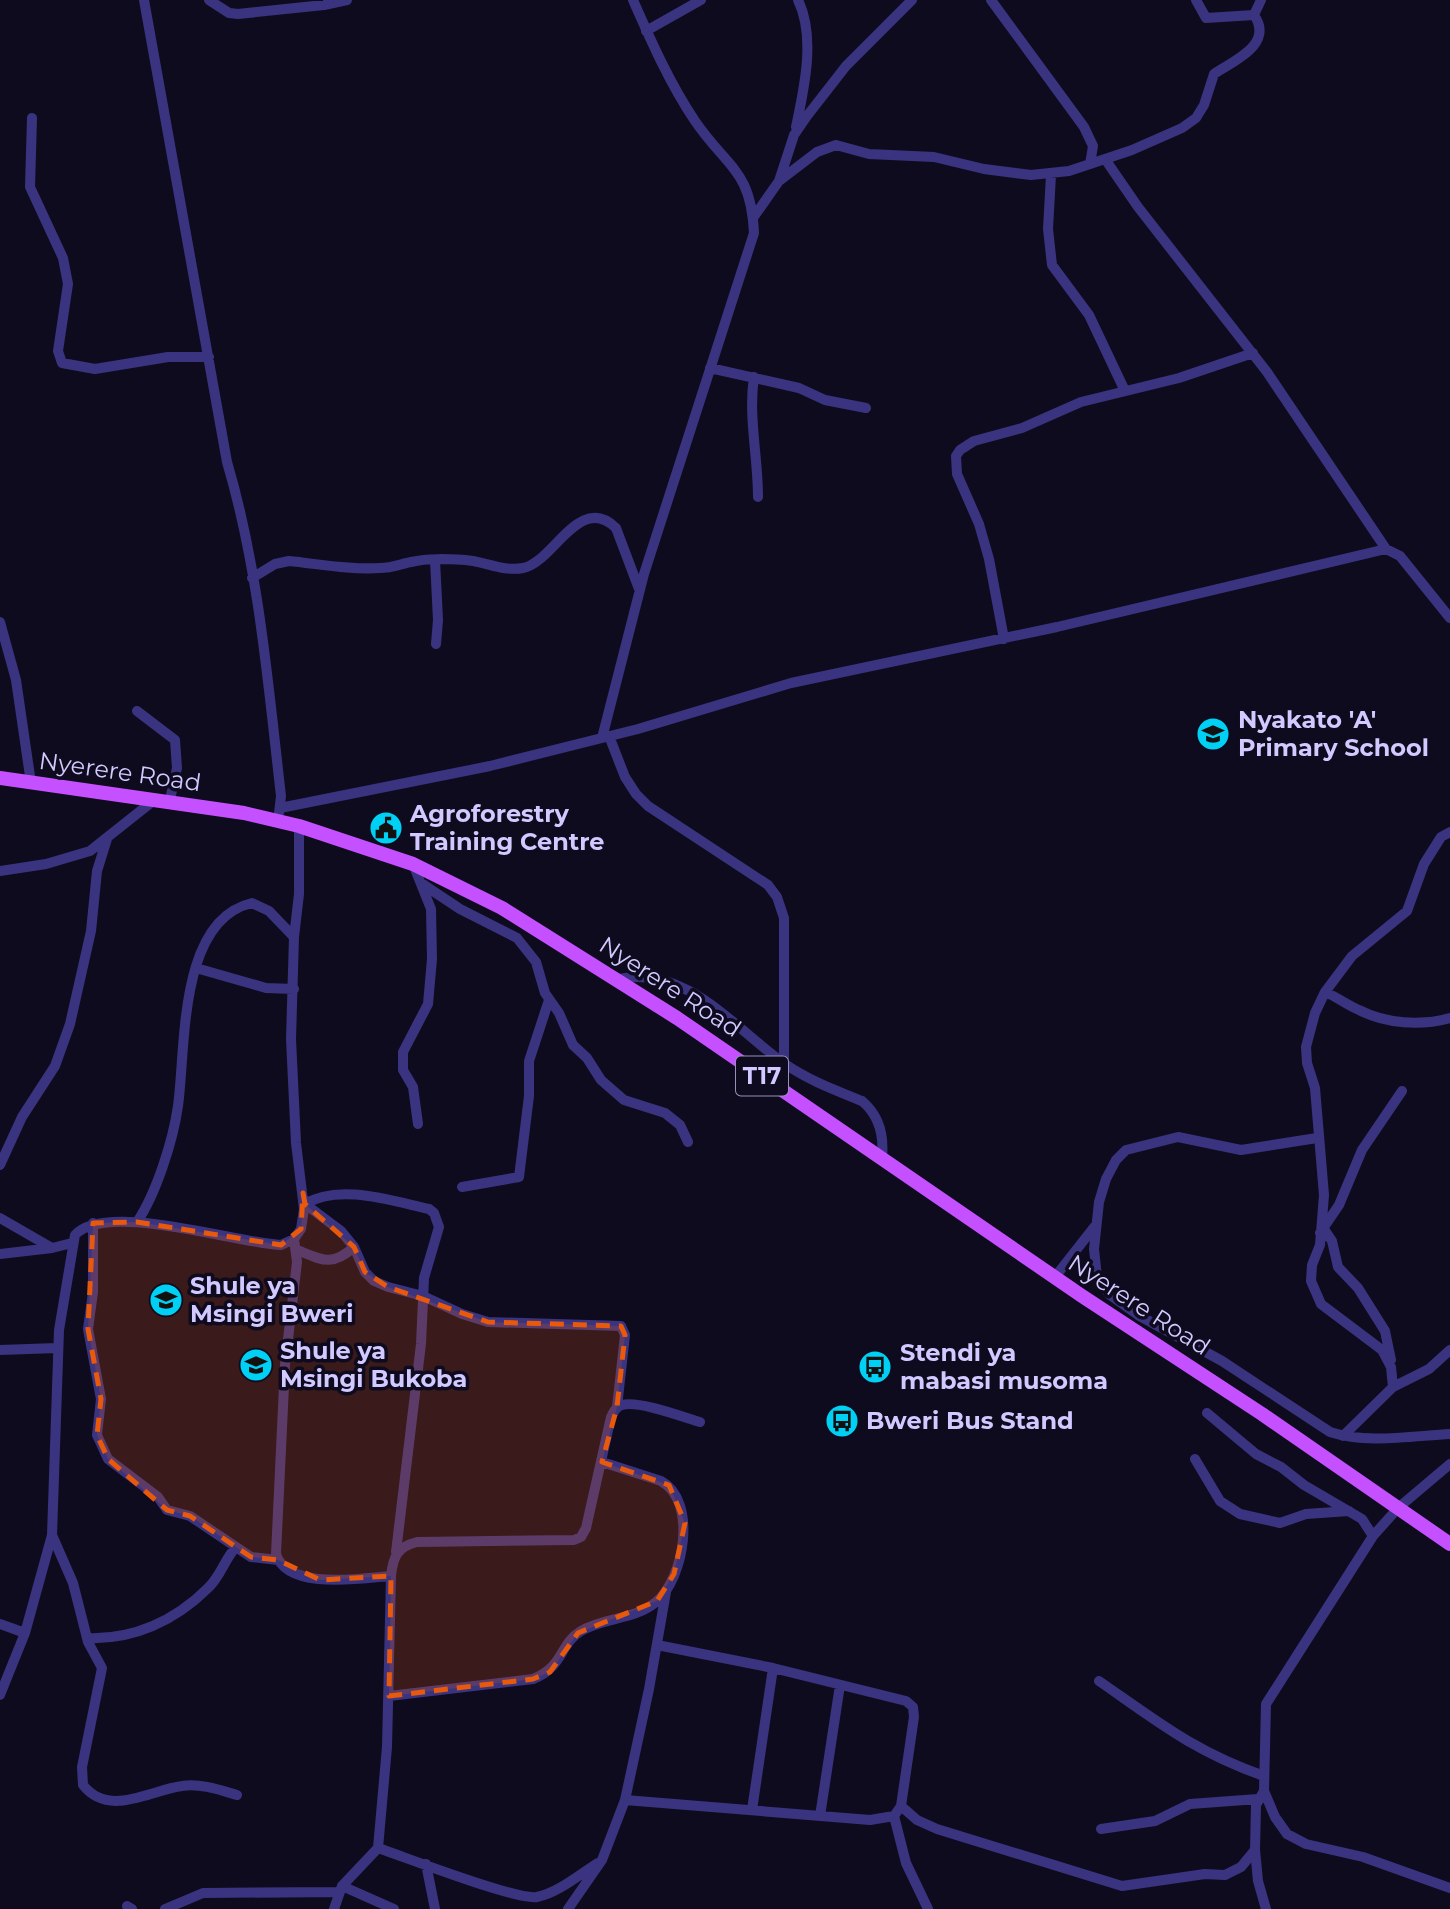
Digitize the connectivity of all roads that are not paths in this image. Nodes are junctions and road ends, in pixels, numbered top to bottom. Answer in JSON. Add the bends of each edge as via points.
{"nodes":[{"id":1,"x":144,"y":0,"type":"edge"},
{"id":2,"x":209,"y":0,"type":"edge"},
{"id":3,"x":347,"y":0,"type":"edge"},
{"id":4,"x":633,"y":0,"type":"edge"},
{"id":5,"x":701,"y":0,"type":"edge"},
{"id":6,"x":798,"y":0,"type":"edge"},
{"id":7,"x":912,"y":0,"type":"edge"},
{"id":8,"x":991,"y":0,"type":"edge"},
{"id":9,"x":1196,"y":0,"type":"edge"},
{"id":10,"x":1261,"y":0,"type":"edge"},
{"id":11,"x":1254,"y":15,"type":"junction"},
{"id":12,"x":646,"y":30,"type":"junction"},
{"id":13,"x":32,"y":118,"type":"dead end"},
{"id":14,"x":794,"y":135,"type":"junction"},
{"id":15,"x":1105,"y":159,"type":"junction"},
{"id":16,"x":1090,"y":164,"type":"junction"},
{"id":17,"x":1051,"y":175,"type":"junction"},
{"id":18,"x":779,"y":181,"type":"junction"},
{"id":19,"x":753,"y":218,"type":"junction"},
{"id":20,"x":1253,"y":353,"type":"junction"},
{"id":21,"x":209,"y":357,"type":"junction"},
{"id":22,"x":710,"y":369,"type":"junction"},
{"id":23,"x":754,"y":377,"type":"junction"},
{"id":24,"x":1125,"y":391,"type":"junction"},
{"id":25,"x":866,"y":408,"type":"dead end"},
{"id":26,"x":758,"y":497,"type":"dead end"},
{"id":27,"x":1386,"y":549,"type":"junction"},
{"id":28,"x":435,"y":560,"type":"junction"},
{"id":29,"x":252,"y":578,"type":"junction"},
{"id":30,"x":639,"y":590,"type":"junction"},
{"id":31,"x":1450,"y":618,"type":"edge"},
{"id":32,"x":0,"y":622,"type":"edge"},
{"id":33,"x":1004,"y":639,"type":"junction"},
{"id":34,"x":436,"y":644,"type":"dead end"},
{"id":35,"x":137,"y":711,"type":"dead end"},
{"id":36,"x":605,"y":737,"type":"junction"},
{"id":37,"x":0,"y":778,"type":"edge"},
{"id":38,"x":31,"y":783,"type":"junction"},
{"id":39,"x":153,"y":801,"type":"junction"},
{"id":40,"x":169,"y":804,"type":"junction"},
{"id":41,"x":279,"y":814,"type":"junction"},
{"id":42,"x":299,"y":826,"type":"junction"},
{"id":43,"x":1450,"y":832,"type":"edge"},
{"id":44,"x":107,"y":839,"type":"junction"},
{"id":45,"x":413,"y":864,"type":"junction"},
{"id":46,"x":0,"y":871,"type":"edge"},
{"id":47,"x":421,"y":883,"type":"junction"},
{"id":48,"x":294,"y":937,"type":"junction"},
{"id":49,"x":196,"y":968,"type":"junction"},
{"id":50,"x":619,"y":979,"type":"junction"},
{"id":51,"x":294,"y":989,"type":"junction"},
{"id":52,"x":1325,"y":992,"type":"junction"},
{"id":53,"x":548,"y":1000,"type":"junction"},
{"id":54,"x":1450,"y":1018,"type":"edge"},
{"id":55,"x":784,"y":1064,"type":"junction"},
{"id":56,"x":1402,"y":1091,"type":"dead end"},
{"id":57,"x":418,"y":1124,"type":"dead end"},
{"id":58,"x":1317,"y":1138,"type":"junction"},
{"id":59,"x":688,"y":1142,"type":"dead end"},
{"id":60,"x":882,"y":1157,"type":"junction"},
{"id":61,"x":0,"y":1165,"type":"edge"},
{"id":62,"x":462,"y":1187,"type":"dead end"},
{"id":63,"x":303,"y":1193,"type":"junction"},
{"id":64,"x":305,"y":1204,"type":"junction"},
{"id":65,"x":0,"y":1218,"type":"edge"},
{"id":66,"x":137,"y":1222,"type":"junction"},
{"id":67,"x":93,"y":1223,"type":"junction"},
{"id":68,"x":1095,"y":1226,"type":"junction"},
{"id":69,"x":1322,"y":1231,"type":"junction"},
{"id":70,"x":293,"y":1239,"type":"junction"},
{"id":71,"x":72,"y":1243,"type":"junction"},
{"id":72,"x":354,"y":1247,"type":"junction"},
{"id":73,"x":52,"y":1248,"type":"junction"},
{"id":74,"x":297,"y":1250,"type":"junction"},
{"id":75,"x":0,"y":1254,"type":"edge"},
{"id":76,"x":1055,"y":1277,"type":"junction"},
{"id":77,"x":423,"y":1296,"type":"junction"},
{"id":78,"x":57,"y":1348,"type":"junction"},
{"id":79,"x":0,"y":1350,"type":"edge"},
{"id":80,"x":1450,"y":1350,"type":"edge"},
{"id":81,"x":1391,"y":1367,"type":"junction"},
{"id":82,"x":1393,"y":1387,"type":"junction"},
{"id":83,"x":617,"y":1407,"type":"junction"},
{"id":84,"x":1207,"y":1413,"type":"dead end"},
{"id":85,"x":700,"y":1422,"type":"dead end"},
{"id":86,"x":1450,"y":1434,"type":"edge"},
{"id":87,"x":1343,"y":1436,"type":"junction"},
{"id":88,"x":1195,"y":1459,"type":"dead end"},
{"id":89,"x":601,"y":1462,"type":"junction"},
{"id":90,"x":1450,"y":1464,"type":"edge"},
{"id":91,"x":1398,"y":1508,"type":"junction"},
{"id":92,"x":1350,"y":1511,"type":"junction"},
{"id":93,"x":52,"y":1535,"type":"junction"},
{"id":94,"x":1373,"y":1536,"type":"junction"},
{"id":95,"x":1450,"y":1544,"type":"edge"},
{"id":96,"x":235,"y":1548,"type":"junction"},
{"id":97,"x":396,"y":1552,"type":"junction"},
{"id":98,"x":278,"y":1560,"type":"junction"},
{"id":99,"x":391,"y":1576,"type":"junction"},
{"id":100,"x":667,"y":1589,"type":"junction"},
{"id":101,"x":0,"y":1624,"type":"edge"},
{"id":102,"x":25,"y":1633,"type":"junction"},
{"id":103,"x":87,"y":1638,"type":"junction"},
{"id":104,"x":657,"y":1645,"type":"junction"},
{"id":105,"x":774,"y":1668,"type":"junction"},
{"id":106,"x":1100,"y":1681,"type":"dead end"},
{"id":107,"x":840,"y":1685,"type":"junction"},
{"id":108,"x":0,"y":1695,"type":"edge"},
{"id":109,"x":389,"y":1696,"type":"junction"},
{"id":110,"x":1264,"y":1776,"type":"junction"},
{"id":111,"x":237,"y":1795,"type":"dead end"},
{"id":112,"x":1261,"y":1795,"type":"junction"},
{"id":113,"x":625,"y":1800,"type":"junction"},
{"id":114,"x":901,"y":1806,"type":"junction"},
{"id":115,"x":752,"y":1811,"type":"junction"},
{"id":116,"x":820,"y":1816,"type":"junction"},
{"id":117,"x":894,"y":1816,"type":"junction"},
{"id":118,"x":1101,"y":1829,"type":"dead end"},
{"id":119,"x":377,"y":1848,"type":"junction"},
{"id":120,"x":1255,"y":1850,"type":"junction"},
{"id":121,"x":602,"y":1860,"type":"junction"},
{"id":122,"x":426,"y":1864,"type":"junction"},
{"id":123,"x":1450,"y":1888,"type":"edge"},
{"id":124,"x":341,"y":1889,"type":"junction"},
{"id":125,"x":165,"y":1909,"type":"edge"},
{"id":126,"x":334,"y":1909,"type":"edge"},
{"id":127,"x":394,"y":1909,"type":"edge"},
{"id":128,"x":435,"y":1909,"type":"edge"},
{"id":129,"x":568,"y":1909,"type":"edge"},
{"id":130,"x":928,"y":1909,"type":"edge"},
{"id":131,"x":1266,"y":1909,"type":"edge"}],
"edges":[{"from":1,"to":21,"type":"street"},
{"from":2,"to":3,"type":"street","via":[[238,14]]},
{"from":4,"to":12,"type":"street"},
{"from":5,"to":12,"type":"street"},
{"from":6,"to":14,"type":"street","via":[[804,18],[806,66]]},
{"from":7,"to":14,"type":"street","via":[[846,66]]},
{"from":8,"to":16,"type":"street","via":[[1084,127],[1093,146]]},
{"from":9,"to":11,"type":"street","via":[[1206,18]]},
{"from":10,"to":11,"type":"street"},
{"from":11,"to":15,"type":"street","via":[[1258,31],[1251,49],[1214,74],[1196,118],[1166,137]]},
{"from":12,"to":19,"type":"street","via":[[696,123],[747,186]]},
{"from":13,"to":21,"type":"street","via":[[30,187],[63,258],[68,284],[58,351],[62,363],[95,369],[167,357]]},
{"from":14,"to":18,"type":"street"},
{"from":15,"to":16,"type":"street"},
{"from":15,"to":20,"type":"street"},
{"from":16,"to":17,"type":"street"},
{"from":17,"to":18,"type":"street","via":[[984,169],[927,156],[869,154],[836,145],[817,152]]},
{"from":17,"to":24,"type":"street","via":[[1048,229],[1052,265],[1089,315]]},
{"from":18,"to":19,"type":"street"},
{"from":19,"to":22,"type":"street","via":[[749,254]]},
{"from":20,"to":24,"type":"street"},
{"from":20,"to":27,"type":"street"},
{"from":21,"to":29,"type":"street","via":[[227,462],[246,526]]},
{"from":22,"to":23,"type":"street"},
{"from":22,"to":30,"type":"street"},
{"from":23,"to":25,"type":"street"},
{"from":23,"to":26,"type":"street"},
{"from":24,"to":33,"type":"street","via":[[1080,402],[1021,428],[974,441],[956,456],[962,488],[992,569]]},
{"from":27,"to":31,"type":"street","via":[[1400,556]]},
{"from":27,"to":33,"type":"street"},
{"from":28,"to":29,"type":"street","via":[[375,569],[289,561]]},
{"from":28,"to":30,"type":"street","via":[[526,568],[569,529],[599,520],[616,528]]},
{"from":28,"to":34,"type":"street"},
{"from":29,"to":41,"type":"street","via":[[266,665]]},
{"from":30,"to":36,"type":"street"},
{"from":32,"to":38,"type":"street","via":[[16,680]]},
{"from":33,"to":36,"type":"street","via":[[791,683]]},
{"from":35,"to":40,"type":"street","via":[[175,740],[177,768]]},
{"from":36,"to":41,"type":"street"},
{"from":36,"to":55,"type":"street","via":[[625,777],[648,806],[757,877],[777,897],[784,929]]},
{"from":37,"to":38,"type":"main road","name":"Nyerere Road","number":"T17"},
{"from":38,"to":39,"type":"main road","name":"Nyerere Road","number":"T17"},
{"from":39,"to":40,"type":"main road","name":"Nyerere Road","number":"T17"},
{"from":39,"to":44,"type":"street"},
{"from":40,"to":41,"type":"main road","name":"Nyerere Road","number":"T17"},
{"from":41,"to":42,"type":"main road","name":"Nyerere Road","number":"T17"},
{"from":42,"to":45,"type":"main road","name":"Nyerere Road","number":"T17"},
{"from":42,"to":48,"type":"street"},
{"from":43,"to":52,"type":"street","via":[[1441,837],[1424,864],[1407,911],[1352,956]]},
{"from":44,"to":46,"type":"street","via":[[83,854]]},
{"from":44,"to":61,"type":"street","via":[[97,871],[91,931],[70,1024],[55,1066],[22,1118]]},
{"from":45,"to":47,"type":"street"},
{"from":45,"to":50,"type":"main road","name":"Nyerere Road","number":"T17","via":[[502,908]]},
{"from":47,"to":53,"type":"street","via":[[517,938],[536,962]]},
{"from":47,"to":57,"type":"street","via":[[431,909],[430,992],[402,1060],[412,1083]]},
{"from":48,"to":49,"type":"street","via":[[263,907],[252,903],[239,906],[219,921]]},
{"from":48,"to":51,"type":"street"},
{"from":49,"to":51,"type":"street","via":[[266,988]]},
{"from":49,"to":66,"type":"street","via":[[185,1018],[177,1109],[149,1205]]},
{"from":50,"to":55,"type":"street","via":[[652,976],[670,982],[728,1017]]},
{"from":50,"to":60,"type":"main road","name":"Nyerere Road","number":"T17"},
{"from":51,"to":63,"type":"street","via":[[293,1104]]},
{"from":52,"to":54,"type":"street","via":[[1360,1012],[1409,1023]]},
{"from":52,"to":58,"type":"street","via":[[1306,1047],[1315,1088]]},
{"from":53,"to":59,"type":"street","via":[[573,1045],[601,1080],[624,1100],[665,1112],[680,1125]]},
{"from":53,"to":62,"type":"street","via":[[529,1061],[519,1177]]},
{"from":55,"to":60,"type":"street","via":[[870,1107],[883,1137]]},
{"from":56,"to":69,"type":"street","via":[[1362,1150],[1339,1205]]},
{"from":58,"to":68,"type":"street","via":[[1241,1150],[1178,1137],[1126,1150],[1106,1179]]},
{"from":58,"to":69,"type":"street","via":[[1324,1195]]},
{"from":60,"to":76,"type":"main road","name":"Nyerere Road","number":"T17"},
{"from":63,"to":64,"type":"street"},
{"from":63,"to":70,"type":"street","via":[[301,1229]]},
{"from":64,"to":72,"type":"street"},
{"from":64,"to":77,"type":"street","via":[[331,1194],[405,1203],[434,1213],[439,1227]]},
{"from":65,"to":73,"type":"street"},
{"from":66,"to":67,"type":"street"},
{"from":66,"to":70,"type":"street","via":[[270,1244]]},
{"from":67,"to":71,"type":"street","via":[[80,1230]]},
{"from":67,"to":96,"type":"street","via":[[88,1329],[101,1399],[100,1446],[120,1470],[158,1497],[167,1510],[190,1516]]},
{"from":68,"to":76,"type":"street"},
{"from":68,"to":87,"type":"street","via":[[1097,1276],[1110,1295],[1329,1432]]},
{"from":69,"to":81,"type":"street","via":[[1332,1241],[1338,1267],[1358,1287],[1385,1331]]},
{"from":69,"to":81,"type":"street","via":[[1311,1273],[1314,1294],[1382,1350]]},
{"from":70,"to":74,"type":"street"},
{"from":71,"to":73,"type":"street"},
{"from":71,"to":78,"type":"street"},
{"from":72,"to":74,"type":"street","via":[[332,1261]]},
{"from":72,"to":77,"type":"street","via":[[374,1281]]},
{"from":73,"to":75,"type":"street"},
{"from":74,"to":98,"type":"street","via":[[284,1389],[275,1544]]},
{"from":76,"to":91,"type":"main road","name":"Nyerere Road","number":"T17"},
{"from":77,"to":83,"type":"street","via":[[488,1322],[621,1326],[625,1335]]},
{"from":77,"to":97,"type":"street"},
{"from":78,"to":79,"type":"street"},
{"from":78,"to":93,"type":"street"},
{"from":80,"to":82,"type":"street","via":[[1429,1370]]},
{"from":81,"to":82,"type":"street"},
{"from":82,"to":87,"type":"street"},
{"from":83,"to":85,"type":"street","via":[[639,1405]]},
{"from":83,"to":89,"type":"street"},
{"from":84,"to":92,"type":"street","via":[[1256,1454]]},
{"from":86,"to":87,"type":"street"},
{"from":88,"to":92,"type":"street","via":[[1220,1501],[1240,1514],[1280,1523],[1306,1514]]},
{"from":89,"to":97,"type":"street","via":[[586,1528],[573,1541],[417,1542]]},
{"from":89,"to":100,"type":"street","via":[[661,1481],[677,1497],[685,1523]]},
{"from":90,"to":91,"type":"street"},
{"from":91,"to":94,"type":"street"},
{"from":91,"to":95,"type":"main road","name":"Nyerere Road","number":"T17"},
{"from":92,"to":94,"type":"street"},
{"from":93,"to":102,"type":"street"},
{"from":93,"to":103,"type":"street","via":[[73,1583]]},
{"from":94,"to":110,"type":"street","via":[[1266,1704]]},
{"from":96,"to":98,"type":"street","via":[[251,1557]]},
{"from":96,"to":103,"type":"street","via":[[208,1588],[159,1624],[127,1636]]},
{"from":97,"to":99,"type":"street"},
{"from":98,"to":99,"type":"street","via":[[320,1580]]},
{"from":99,"to":109,"type":"street"},
{"from":100,"to":104,"type":"street"},
{"from":100,"to":109,"type":"street","via":[[644,1610],[578,1633],[550,1672],[533,1679]]},
{"from":101,"to":102,"type":"street"},
{"from":102,"to":108,"type":"street"},
{"from":103,"to":111,"type":"street","via":[[101,1662],[103,1676],[82,1767],[88,1791],[120,1801],[185,1785]]},
{"from":104,"to":105,"type":"street"},
{"from":104,"to":113,"type":"street"},
{"from":105,"to":107,"type":"street"},
{"from":105,"to":115,"type":"street"},
{"from":106,"to":110,"type":"street","via":[[1176,1737]]},
{"from":107,"to":114,"type":"street","via":[[906,1701],[913,1707]]},
{"from":107,"to":116,"type":"street"},
{"from":109,"to":119,"type":"street"},
{"from":110,"to":112,"type":"street"},
{"from":112,"to":118,"type":"street","via":[[1190,1804],[1155,1821]]},
{"from":112,"to":120,"type":"street"},
{"from":112,"to":123,"type":"street","via":[[1287,1834],[1306,1844],[1363,1857]]},
{"from":113,"to":115,"type":"street"},
{"from":113,"to":121,"type":"street"},
{"from":114,"to":117,"type":"street"},
{"from":114,"to":120,"type":"street","via":[[937,1829],[1122,1886],[1225,1875],[1241,1867]]},
{"from":115,"to":116,"type":"street"},
{"from":116,"to":117,"type":"street","via":[[870,1820]]},
{"from":117,"to":130,"type":"street","via":[[906,1863]]},
{"from":119,"to":122,"type":"street"},
{"from":119,"to":124,"type":"street"},
{"from":120,"to":131,"type":"street"},
{"from":121,"to":122,"type":"street","via":[[534,1898]]},
{"from":121,"to":129,"type":"street"},
{"from":122,"to":128,"type":"street"},
{"from":124,"to":125,"type":"street","via":[[203,1893]]},
{"from":124,"to":126,"type":"street"},
{"from":124,"to":127,"type":"street"}]}
